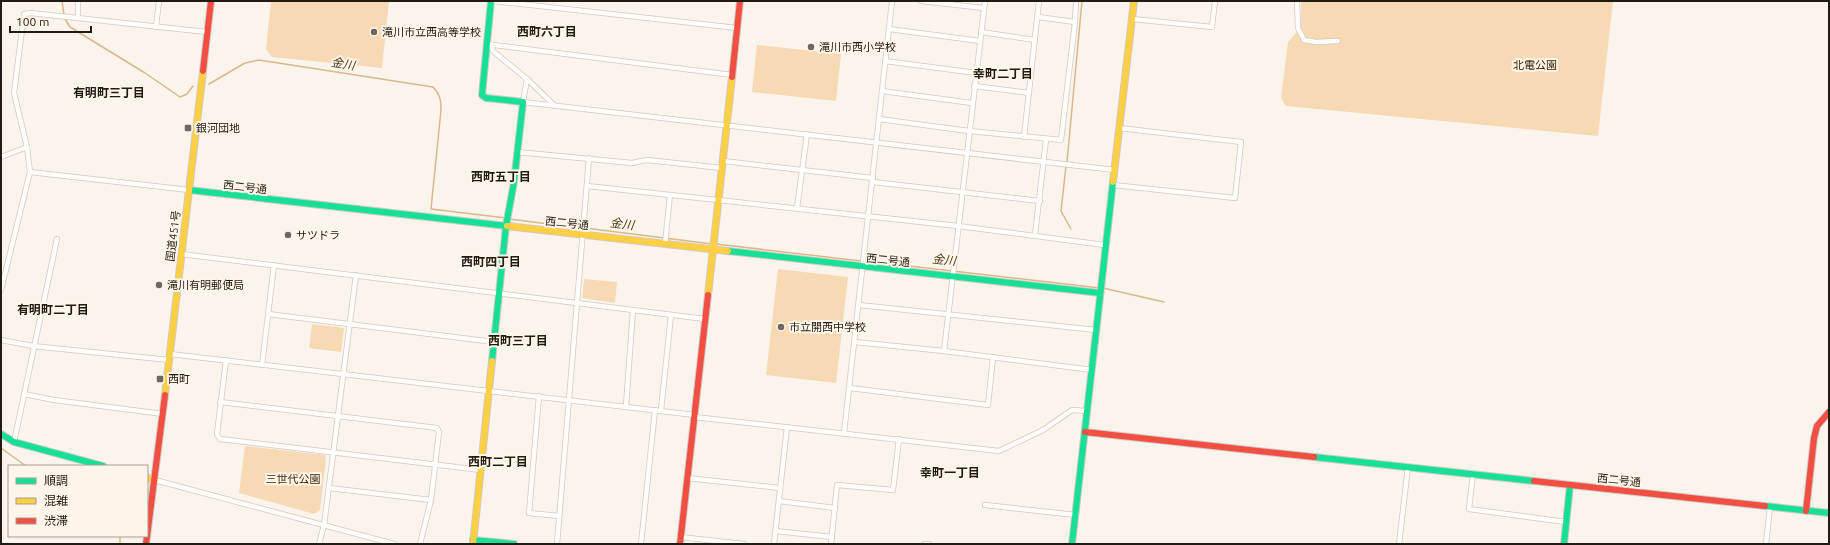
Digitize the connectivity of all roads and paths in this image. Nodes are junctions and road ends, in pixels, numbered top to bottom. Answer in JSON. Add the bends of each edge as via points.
{"nodes":[{"id":1,"x":78,"y":1,"type":"edge"},
{"id":2,"x":159,"y":1,"type":"edge"},
{"id":3,"x":210,"y":1,"type":"edge"},
{"id":4,"x":493,"y":1,"type":"edge"},
{"id":5,"x":740,"y":1,"type":"edge"},
{"id":6,"x":892,"y":1,"type":"edge"},
{"id":7,"x":921,"y":1,"type":"edge"},
{"id":8,"x":985,"y":1,"type":"edge"},
{"id":9,"x":1039,"y":1,"type":"edge"},
{"id":10,"x":1076,"y":1,"type":"edge"},
{"id":11,"x":1134,"y":1,"type":"edge"},
{"id":12,"x":1216,"y":1,"type":"edge"},
{"id":13,"x":1297,"y":1,"type":"edge"},
{"id":14,"x":984,"y":8,"type":"junction"},
{"id":15,"x":78,"y":17,"type":"junction"},
{"id":16,"x":1038,"y":17,"type":"junction"},
{"id":17,"x":1132,"y":19,"type":"junction"},
{"id":18,"x":1075,"y":22,"type":"junction"},
{"id":19,"x":156,"y":27,"type":"junction"},
{"id":20,"x":737,"y":28,"type":"junction"},
{"id":21,"x":889,"y":29,"type":"junction"},
{"id":22,"x":207,"y":32,"type":"junction"},
{"id":23,"x":981,"y":32,"type":"junction"},
{"id":24,"x":1036,"y":40,"type":"junction"},
{"id":25,"x":980,"y":41,"type":"junction"},
{"id":26,"x":1338,"y":41,"type":"dead end"},
{"id":27,"x":489,"y":44,"type":"junction"},
{"id":28,"x":885,"y":62,"type":"junction"},
{"id":29,"x":976,"y":73,"type":"junction"},
{"id":30,"x":732,"y":75,"type":"junction"},
{"id":31,"x":527,"y":79,"type":"junction"},
{"id":32,"x":974,"y":86,"type":"junction"},
{"id":33,"x":882,"y":91,"type":"junction"},
{"id":34,"x":1029,"y":93,"type":"junction"},
{"id":35,"x":523,"y":102,"type":"junction"},
{"id":36,"x":972,"y":103,"type":"junction"},
{"id":37,"x":555,"y":106,"type":"junction"},
{"id":38,"x":879,"y":119,"type":"junction"},
{"id":39,"x":726,"y":125,"type":"junction"},
{"id":40,"x":1119,"y":128,"type":"junction"},
{"id":41,"x":969,"y":131,"type":"junction"},
{"id":42,"x":806,"y":134,"type":"junction"},
{"id":43,"x":1024,"y":137,"type":"junction"},
{"id":44,"x":1046,"y":140,"type":"junction"},
{"id":45,"x":877,"y":142,"type":"junction"},
{"id":46,"x":28,"y":147,"type":"junction"},
{"id":47,"x":517,"y":152,"type":"junction"},
{"id":48,"x":966,"y":152,"type":"junction"},
{"id":49,"x":1,"y":157,"type":"edge"},
{"id":50,"x":589,"y":158,"type":"junction"},
{"id":51,"x":722,"y":161,"type":"junction"},
{"id":52,"x":1044,"y":161,"type":"junction"},
{"id":53,"x":722,"y":168,"type":"junction"},
{"id":54,"x":802,"y":169,"type":"junction"},
{"id":55,"x":1115,"y":170,"type":"junction"},
{"id":56,"x":30,"y":172,"type":"junction"},
{"id":57,"x":873,"y":180,"type":"junction"},
{"id":58,"x":1113,"y":185,"type":"junction"},
{"id":59,"x":587,"y":186,"type":"junction"},
{"id":60,"x":189,"y":190,"type":"junction"},
{"id":61,"x":962,"y":192,"type":"junction"},
{"id":62,"x":670,"y":194,"type":"junction"},
{"id":63,"x":718,"y":200,"type":"junction"},
{"id":64,"x":1040,"y":201,"type":"junction"},
{"id":65,"x":797,"y":208,"type":"junction"},
{"id":66,"x":869,"y":217,"type":"junction"},
{"id":67,"x":506,"y":226,"type":"junction"},
{"id":68,"x":958,"y":226,"type":"junction"},
{"id":69,"x":583,"y":235,"type":"junction"},
{"id":70,"x":1036,"y":235,"type":"junction"},
{"id":71,"x":57,"y":239,"type":"dead end"},
{"id":72,"x":665,"y":244,"type":"junction"},
{"id":73,"x":1105,"y":245,"type":"junction"},
{"id":74,"x":713,"y":249,"type":"junction"},
{"id":75,"x":181,"y":254,"type":"junction"},
{"id":76,"x":274,"y":266,"type":"junction"},
{"id":77,"x":863,"y":267,"type":"junction"},
{"id":78,"x":356,"y":275,"type":"junction"},
{"id":79,"x":952,"y":276,"type":"junction"},
{"id":80,"x":1,"y":290,"type":"edge"},
{"id":81,"x":1100,"y":293,"type":"junction"},
{"id":82,"x":500,"y":294,"type":"junction"},
{"id":83,"x":577,"y":303,"type":"junction"},
{"id":84,"x":859,"y":305,"type":"junction"},
{"id":85,"x":634,"y":310,"type":"junction"},
{"id":86,"x":268,"y":314,"type":"junction"},
{"id":87,"x":948,"y":314,"type":"junction"},
{"id":88,"x":671,"y":315,"type":"junction"},
{"id":89,"x":705,"y":319,"type":"junction"},
{"id":90,"x":349,"y":324,"type":"junction"},
{"id":91,"x":1096,"y":330,"type":"junction"},
{"id":92,"x":1,"y":340,"type":"edge"},
{"id":93,"x":494,"y":342,"type":"junction"},
{"id":94,"x":855,"y":342,"type":"junction"},
{"id":95,"x":34,"y":346,"type":"junction"},
{"id":96,"x":944,"y":351,"type":"junction"},
{"id":97,"x":170,"y":357,"type":"junction"},
{"id":98,"x":994,"y":357,"type":"junction"},
{"id":99,"x":226,"y":360,"type":"junction"},
{"id":100,"x":262,"y":365,"type":"junction"},
{"id":101,"x":1092,"y":370,"type":"junction"},
{"id":102,"x":343,"y":374,"type":"junction"},
{"id":103,"x":850,"y":388,"type":"junction"},
{"id":104,"x":489,"y":391,"type":"junction"},
{"id":105,"x":24,"y":394,"type":"junction"},
{"id":106,"x":539,"y":396,"type":"junction"},
{"id":107,"x":568,"y":400,"type":"junction"},
{"id":108,"x":220,"y":402,"type":"junction"},
{"id":109,"x":626,"y":406,"type":"junction"},
{"id":110,"x":655,"y":410,"type":"junction"},
{"id":111,"x":661,"y":410,"type":"junction"},
{"id":112,"x":1087,"y":411,"type":"junction"},
{"id":113,"x":1829,"y":412,"type":"edge"},
{"id":114,"x":163,"y":414,"type":"junction"},
{"id":115,"x":694,"y":416,"type":"junction"},
{"id":116,"x":338,"y":417,"type":"junction"},
{"id":117,"x":787,"y":427,"type":"junction"},
{"id":118,"x":1085,"y":432,"type":"junction"},
{"id":119,"x":844,"y":433,"type":"junction"},
{"id":120,"x":1,"y":434,"type":"edge"},
{"id":121,"x":899,"y":439,"type":"junction"},
{"id":122,"x":14,"y":442,"type":"junction"},
{"id":123,"x":333,"y":452,"type":"junction"},
{"id":124,"x":436,"y":464,"type":"junction"},
{"id":125,"x":98,"y":465,"type":"edge"},
{"id":126,"x":1408,"y":467,"type":"junction"},
{"id":127,"x":481,"y":470,"type":"junction"},
{"id":128,"x":1473,"y":474,"type":"junction"},
{"id":129,"x":148,"y":478,"type":"edge"},
{"id":130,"x":687,"y":478,"type":"junction"},
{"id":131,"x":155,"y":480,"type":"junction"},
{"id":132,"x":1570,"y":485,"type":"junction"},
{"id":133,"x":328,"y":488,"type":"junction"},
{"id":134,"x":780,"y":488,"type":"junction"},
{"id":135,"x":431,"y":500,"type":"junction"},
{"id":136,"x":779,"y":501,"type":"junction"},
{"id":137,"x":985,"y":505,"type":"dead end"},
{"id":138,"x":1770,"y":507,"type":"junction"},
{"id":139,"x":835,"y":508,"type":"junction"},
{"id":140,"x":1806,"y":511,"type":"junction"},
{"id":141,"x":1829,"y":513,"type":"edge"},
{"id":142,"x":1076,"y":515,"type":"junction"},
{"id":143,"x":559,"y":516,"type":"junction"},
{"id":144,"x":1566,"y":522,"type":"junction"},
{"id":145,"x":324,"y":525,"type":"junction"},
{"id":146,"x":148,"y":530,"type":"edge"},
{"id":147,"x":776,"y":531,"type":"junction"},
{"id":148,"x":680,"y":537,"type":"junction"},
{"id":149,"x":832,"y":537,"type":"junction"},
{"id":150,"x":473,"y":542,"type":"edge"},
{"id":151,"x":319,"y":544,"type":"edge"},
{"id":152,"x":394,"y":544,"type":"edge"},
{"id":153,"x":420,"y":544,"type":"edge"},
{"id":154,"x":514,"y":544,"type":"edge"},
{"id":155,"x":557,"y":544,"type":"edge"},
{"id":156,"x":641,"y":544,"type":"edge"},
{"id":157,"x":680,"y":544,"type":"edge"},
{"id":158,"x":744,"y":544,"type":"edge"},
{"id":159,"x":774,"y":544,"type":"edge"},
{"id":160,"x":831,"y":544,"type":"edge"},
{"id":161,"x":926,"y":544,"type":"edge"},
{"id":162,"x":929,"y":544,"type":"edge"},
{"id":163,"x":1072,"y":544,"type":"edge"},
{"id":164,"x":1399,"y":544,"type":"edge"},
{"id":165,"x":1564,"y":544,"type":"edge"},
{"id":166,"x":1766,"y":544,"type":"edge"}],
"edges":[{"from":1,"to":15,"type":"street"},
{"from":2,"to":19,"type":"street"},
{"from":3,"to":22,"type":"main road","name":"国道451号"},
{"from":4,"to":20,"type":"street"},
{"from":4,"to":27,"type":"main road"},
{"from":5,"to":20,"type":"main road"},
{"from":6,"to":21,"type":"street"},
{"from":7,"to":14,"type":"street"},
{"from":8,"to":14,"type":"street"},
{"from":9,"to":16,"type":"street"},
{"from":10,"to":18,"type":"street"},
{"from":11,"to":17,"type":"main road"},
{"from":12,"to":17,"type":"street","via":[[1212,27]]},
{"from":13,"to":26,"type":"street","via":[[1298,28],[1304,40]]},
{"from":14,"to":23,"type":"street"},
{"from":15,"to":19,"type":"street"},
{"from":15,"to":46,"type":"street","via":[[24,14],[14,93]]},
{"from":16,"to":18,"type":"street"},
{"from":16,"to":24,"type":"street"},
{"from":17,"to":40,"type":"main road"},
{"from":18,"to":44,"type":"street","via":[[1061,140]]},
{"from":19,"to":22,"type":"street"},
{"from":20,"to":30,"type":"main road"},
{"from":21,"to":25,"type":"street"},
{"from":21,"to":28,"type":"street"},
{"from":22,"to":60,"type":"main road","name":"国道451号"},
{"from":23,"to":24,"type":"street"},
{"from":23,"to":25,"type":"street"},
{"from":24,"to":34,"type":"street"},
{"from":25,"to":29,"type":"street"},
{"from":27,"to":30,"type":"street"},
{"from":27,"to":31,"type":"street","via":[[493,51]]},
{"from":27,"to":35,"type":"main road","via":[[482,95],[486,98]]},
{"from":28,"to":29,"type":"street"},
{"from":28,"to":33,"type":"street"},
{"from":29,"to":32,"type":"street"},
{"from":30,"to":39,"type":"main road"},
{"from":31,"to":35,"type":"street"},
{"from":31,"to":37,"type":"street"},
{"from":32,"to":34,"type":"street"},
{"from":32,"to":36,"type":"street"},
{"from":33,"to":36,"type":"street"},
{"from":33,"to":38,"type":"street"},
{"from":34,"to":43,"type":"street"},
{"from":35,"to":37,"type":"street"},
{"from":35,"to":47,"type":"main road"},
{"from":36,"to":41,"type":"street"},
{"from":37,"to":39,"type":"street"},
{"from":38,"to":41,"type":"street"},
{"from":38,"to":45,"type":"street"},
{"from":39,"to":42,"type":"street"},
{"from":39,"to":51,"type":"main road"},
{"from":40,"to":55,"type":"main road"},
{"from":40,"to":58,"type":"street","via":[[1241,142],[1235,198]]},
{"from":41,"to":43,"type":"street"},
{"from":41,"to":48,"type":"street"},
{"from":42,"to":45,"type":"street"},
{"from":42,"to":54,"type":"street"},
{"from":43,"to":44,"type":"street"},
{"from":44,"to":52,"type":"street"},
{"from":45,"to":48,"type":"street"},
{"from":45,"to":57,"type":"street"},
{"from":46,"to":49,"type":"street"},
{"from":46,"to":56,"type":"street"},
{"from":47,"to":50,"type":"street"},
{"from":47,"to":67,"type":"main road"},
{"from":48,"to":52,"type":"street"},
{"from":48,"to":61,"type":"street"},
{"from":50,"to":53,"type":"street","via":[[632,163],[647,160]]},
{"from":50,"to":59,"type":"street"},
{"from":51,"to":53,"type":"main road"},
{"from":51,"to":54,"type":"street"},
{"from":52,"to":55,"type":"street"},
{"from":52,"to":64,"type":"street"},
{"from":53,"to":63,"type":"main road"},
{"from":54,"to":57,"type":"street"},
{"from":54,"to":65,"type":"street"},
{"from":55,"to":58,"type":"main road"},
{"from":56,"to":60,"type":"street","name":"西二号通"},
{"from":56,"to":80,"type":"street"},
{"from":57,"to":61,"type":"street"},
{"from":57,"to":66,"type":"street"},
{"from":58,"to":73,"type":"main road"},
{"from":59,"to":62,"type":"street"},
{"from":59,"to":69,"type":"street"},
{"from":60,"to":67,"type":"main road","name":"西二号通"},
{"from":60,"to":75,"type":"main road","name":"国道451号"},
{"from":61,"to":64,"type":"street"},
{"from":61,"to":68,"type":"street"},
{"from":62,"to":63,"type":"street"},
{"from":62,"to":72,"type":"street"},
{"from":63,"to":65,"type":"street"},
{"from":63,"to":74,"type":"main road"},
{"from":64,"to":70,"type":"street"},
{"from":65,"to":66,"type":"street"},
{"from":66,"to":68,"type":"street"},
{"from":66,"to":77,"type":"street"},
{"from":67,"to":69,"type":"main road","name":"西二号通"},
{"from":67,"to":82,"type":"main road"},
{"from":68,"to":70,"type":"street"},
{"from":68,"to":79,"type":"street"},
{"from":69,"to":72,"type":"main road","name":"西二号通"},
{"from":69,"to":83,"type":"street"},
{"from":70,"to":73,"type":"street"},
{"from":71,"to":95,"type":"street"},
{"from":72,"to":74,"type":"main road","name":"西二号通"},
{"from":73,"to":81,"type":"main road"},
{"from":74,"to":77,"type":"main road","name":"西二号通"},
{"from":74,"to":89,"type":"main road"},
{"from":75,"to":76,"type":"street"},
{"from":75,"to":97,"type":"main road","name":"国道451号"},
{"from":76,"to":78,"type":"street"},
{"from":76,"to":86,"type":"street"},
{"from":77,"to":79,"type":"main road","name":"西二号通"},
{"from":77,"to":84,"type":"street"},
{"from":78,"to":82,"type":"street"},
{"from":78,"to":90,"type":"street"},
{"from":79,"to":81,"type":"main road","name":"西二号通"},
{"from":79,"to":87,"type":"street"},
{"from":81,"to":91,"type":"main road"},
{"from":82,"to":83,"type":"street"},
{"from":82,"to":93,"type":"main road"},
{"from":83,"to":85,"type":"street"},
{"from":83,"to":107,"type":"street"},
{"from":84,"to":87,"type":"street"},
{"from":84,"to":94,"type":"street"},
{"from":85,"to":88,"type":"street"},
{"from":85,"to":109,"type":"street"},
{"from":86,"to":90,"type":"street"},
{"from":86,"to":100,"type":"street"},
{"from":87,"to":91,"type":"street"},
{"from":87,"to":96,"type":"street"},
{"from":88,"to":89,"type":"street"},
{"from":88,"to":111,"type":"street"},
{"from":89,"to":115,"type":"main road"},
{"from":90,"to":93,"type":"street"},
{"from":90,"to":102,"type":"street"},
{"from":91,"to":101,"type":"main road"},
{"from":92,"to":95,"type":"street"},
{"from":93,"to":104,"type":"main road"},
{"from":94,"to":96,"type":"street"},
{"from":94,"to":103,"type":"street"},
{"from":95,"to":97,"type":"street"},
{"from":95,"to":105,"type":"street"},
{"from":96,"to":98,"type":"street"},
{"from":97,"to":99,"type":"street"},
{"from":97,"to":114,"type":"main road","name":"国道451号"},
{"from":98,"to":101,"type":"street"},
{"from":98,"to":103,"type":"street","via":[[988,405]]},
{"from":99,"to":100,"type":"street"},
{"from":99,"to":108,"type":"street"},
{"from":100,"to":102,"type":"street"},
{"from":101,"to":112,"type":"main road"},
{"from":102,"to":104,"type":"street"},
{"from":102,"to":116,"type":"street"},
{"from":103,"to":119,"type":"street"},
{"from":104,"to":106,"type":"street"},
{"from":104,"to":127,"type":"main road"},
{"from":105,"to":114,"type":"street"},
{"from":105,"to":122,"type":"street"},
{"from":106,"to":107,"type":"street"},
{"from":106,"to":143,"type":"street","via":[[529,513]]},
{"from":107,"to":109,"type":"street"},
{"from":107,"to":143,"type":"street"},
{"from":108,"to":116,"type":"street"},
{"from":108,"to":123,"type":"street","via":[[220,438]]},
{"from":109,"to":110,"type":"street"},
{"from":110,"to":111,"type":"street"},
{"from":110,"to":156,"type":"street"},
{"from":111,"to":115,"type":"street"},
{"from":112,"to":118,"type":"main road"},
{"from":112,"to":121,"type":"street","via":[[1072,410],[1043,430],[999,451]]},
{"from":113,"to":140,"type":"main road","via":[[1817,426],[1814,438]]},
{"from":114,"to":131,"type":"main road","name":"国道451号"},
{"from":115,"to":117,"type":"street"},
{"from":115,"to":130,"type":"main road"},
{"from":116,"to":123,"type":"street"},
{"from":116,"to":124,"type":"street","via":[[437,428],[439,432]]},
{"from":117,"to":119,"type":"street"},
{"from":117,"to":134,"type":"street"},
{"from":118,"to":126,"type":"main road","name":"西二号通"},
{"from":118,"to":142,"type":"main road"},
{"from":119,"to":121,"type":"street"},
{"from":120,"to":122,"type":"main road"},
{"from":121,"to":139,"type":"street","via":[[893,490],[837,485]]},
{"from":122,"to":125,"type":"main road"},
{"from":123,"to":124,"type":"street"},
{"from":123,"to":133,"type":"street"},
{"from":124,"to":127,"type":"street"},
{"from":124,"to":135,"type":"street"},
{"from":126,"to":128,"type":"main road","name":"西二号通"},
{"from":126,"to":164,"type":"street"},
{"from":127,"to":150,"type":"main road"},
{"from":128,"to":132,"type":"main road","name":"西二号通"},
{"from":128,"to":144,"type":"street","via":[[1469,509]]},
{"from":129,"to":131,"type":"main road"},
{"from":130,"to":134,"type":"street"},
{"from":130,"to":148,"type":"main road"},
{"from":131,"to":145,"type":"street"},
{"from":131,"to":146,"type":"main road","name":"国道451号"},
{"from":132,"to":138,"type":"main road","name":"西二号通"},
{"from":132,"to":144,"type":"main road"},
{"from":133,"to":135,"type":"street"},
{"from":133,"to":145,"type":"street"},
{"from":134,"to":136,"type":"street"},
{"from":135,"to":153,"type":"street"},
{"from":136,"to":139,"type":"street"},
{"from":136,"to":147,"type":"street"},
{"from":137,"to":142,"type":"street"},
{"from":138,"to":140,"type":"main road","name":"西二号通"},
{"from":138,"to":166,"type":"street"},
{"from":139,"to":149,"type":"street"},
{"from":140,"to":141,"type":"main road","name":"西二号通"},
{"from":142,"to":163,"type":"main road"},
{"from":143,"to":155,"type":"street"},
{"from":144,"to":165,"type":"main road"},
{"from":145,"to":151,"type":"street"},
{"from":145,"to":152,"type":"street"},
{"from":147,"to":149,"type":"street"},
{"from":147,"to":159,"type":"street"},
{"from":148,"to":157,"type":"main road"},
{"from":148,"to":158,"type":"street"},
{"from":149,"to":160,"type":"street"},
{"from":150,"to":154,"type":"main road"},
{"from":161,"to":162,"type":"street"}]}
